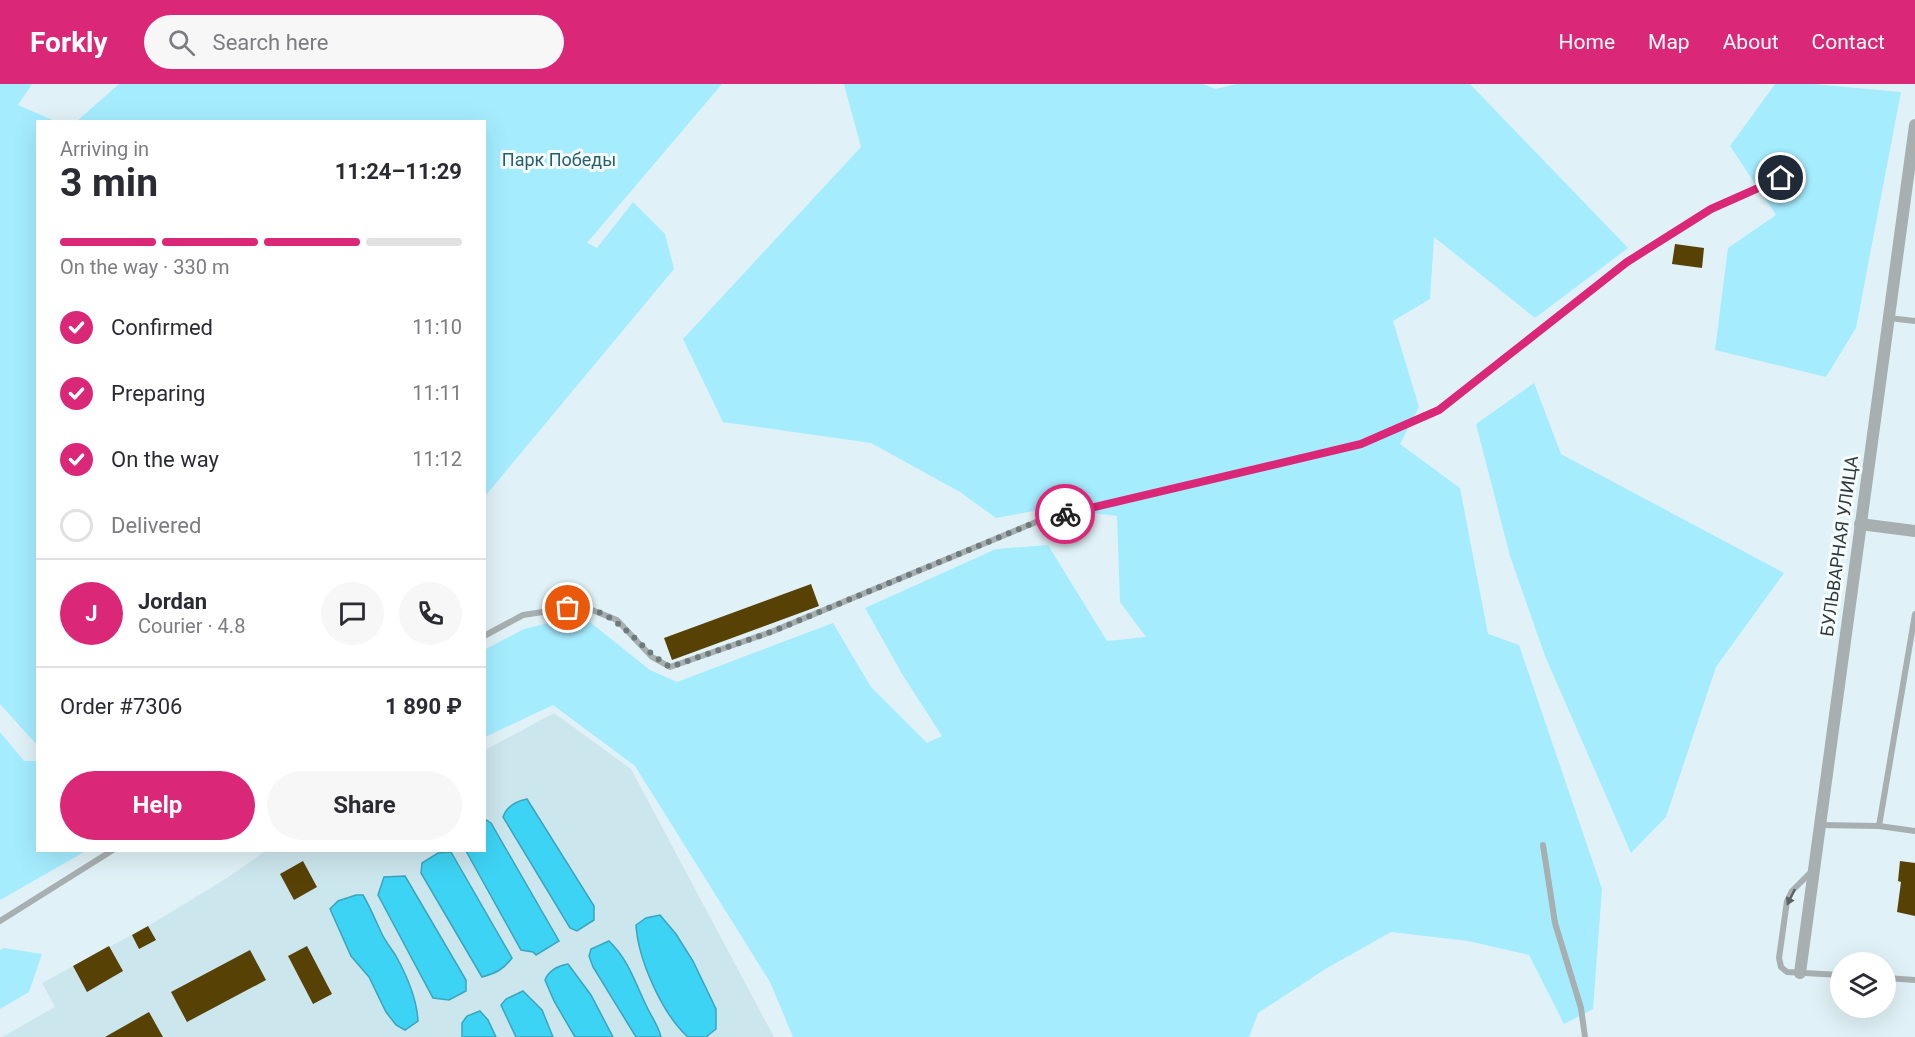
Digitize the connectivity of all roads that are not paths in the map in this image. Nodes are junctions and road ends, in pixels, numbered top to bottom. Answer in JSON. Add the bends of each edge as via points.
{"nodes":[{"id":1,"x":1915,"y":125,"type":"edge"},
{"id":2,"x":1781,"y":178,"type":"dead end"},
{"id":3,"x":1889,"y":317,"type":"junction"},
{"id":4,"x":1915,"y":321,"type":"edge"},
{"id":5,"x":1860,"y":524,"type":"junction"},
{"id":6,"x":1915,"y":531,"type":"edge"},
{"id":7,"x":1915,"y":614,"type":"edge"},
{"id":8,"x":486,"y":635,"type":"edge"},
{"id":9,"x":1820,"y":825,"type":"junction"},
{"id":10,"x":1879,"y":825,"type":"junction"},
{"id":11,"x":1915,"y":831,"type":"edge"},
{"id":12,"x":1543,"y":845,"type":"dead end"},
{"id":13,"x":110,"y":852,"type":"edge"},
{"id":14,"x":1813,"y":870,"type":"junction"},
{"id":15,"x":0,"y":921,"type":"edge"},
{"id":16,"x":1800,"y":973,"type":"junction"},
{"id":17,"x":1830,"y":974,"type":"edge"},
{"id":18,"x":1896,"y":979,"type":"edge"},
{"id":19,"x":1915,"y":980,"type":"edge"},
{"id":20,"x":1585,"y":1037,"type":"edge"}],
"edges":[{"from":1,"to":3,"type":"street","name":"БУЛЬВАРНАЯ УЛИЦА"},
{"from":2,"to":8,"type":"lane","via":[[1711,209],[1627,262],[1439,410],[1361,444],[1041,520],[791,624],[670,667],[652,657],[617,620],[582,606],[523,615]]},
{"from":3,"to":4,"type":"lane"},
{"from":3,"to":5,"type":"street","name":"БУЛЬВАРНАЯ УЛИЦА"},
{"from":5,"to":6,"type":"street"},
{"from":5,"to":9,"type":"street","name":"БУЛЬВАРНАЯ УЛИЦА"},
{"from":7,"to":10,"type":"lane"},
{"from":9,"to":10,"type":"lane"},
{"from":9,"to":14,"type":"street","name":"БУЛЬВАРНАЯ УЛИЦА"},
{"from":10,"to":11,"type":"lane"},
{"from":12,"to":20,"type":"lane","via":[[1555,923],[1581,1008]]},
{"from":13,"to":15,"type":"lane"},
{"from":14,"to":16,"type":"street","name":"БУЛЬВАРНАЯ УЛИЦА"},
{"from":14,"to":16,"type":"lane","one_way":true,"via":[[1787,901],[1779,958],[1787,972]]},
{"from":16,"to":17,"type":"lane"},
{"from":18,"to":19,"type":"lane"}]}
